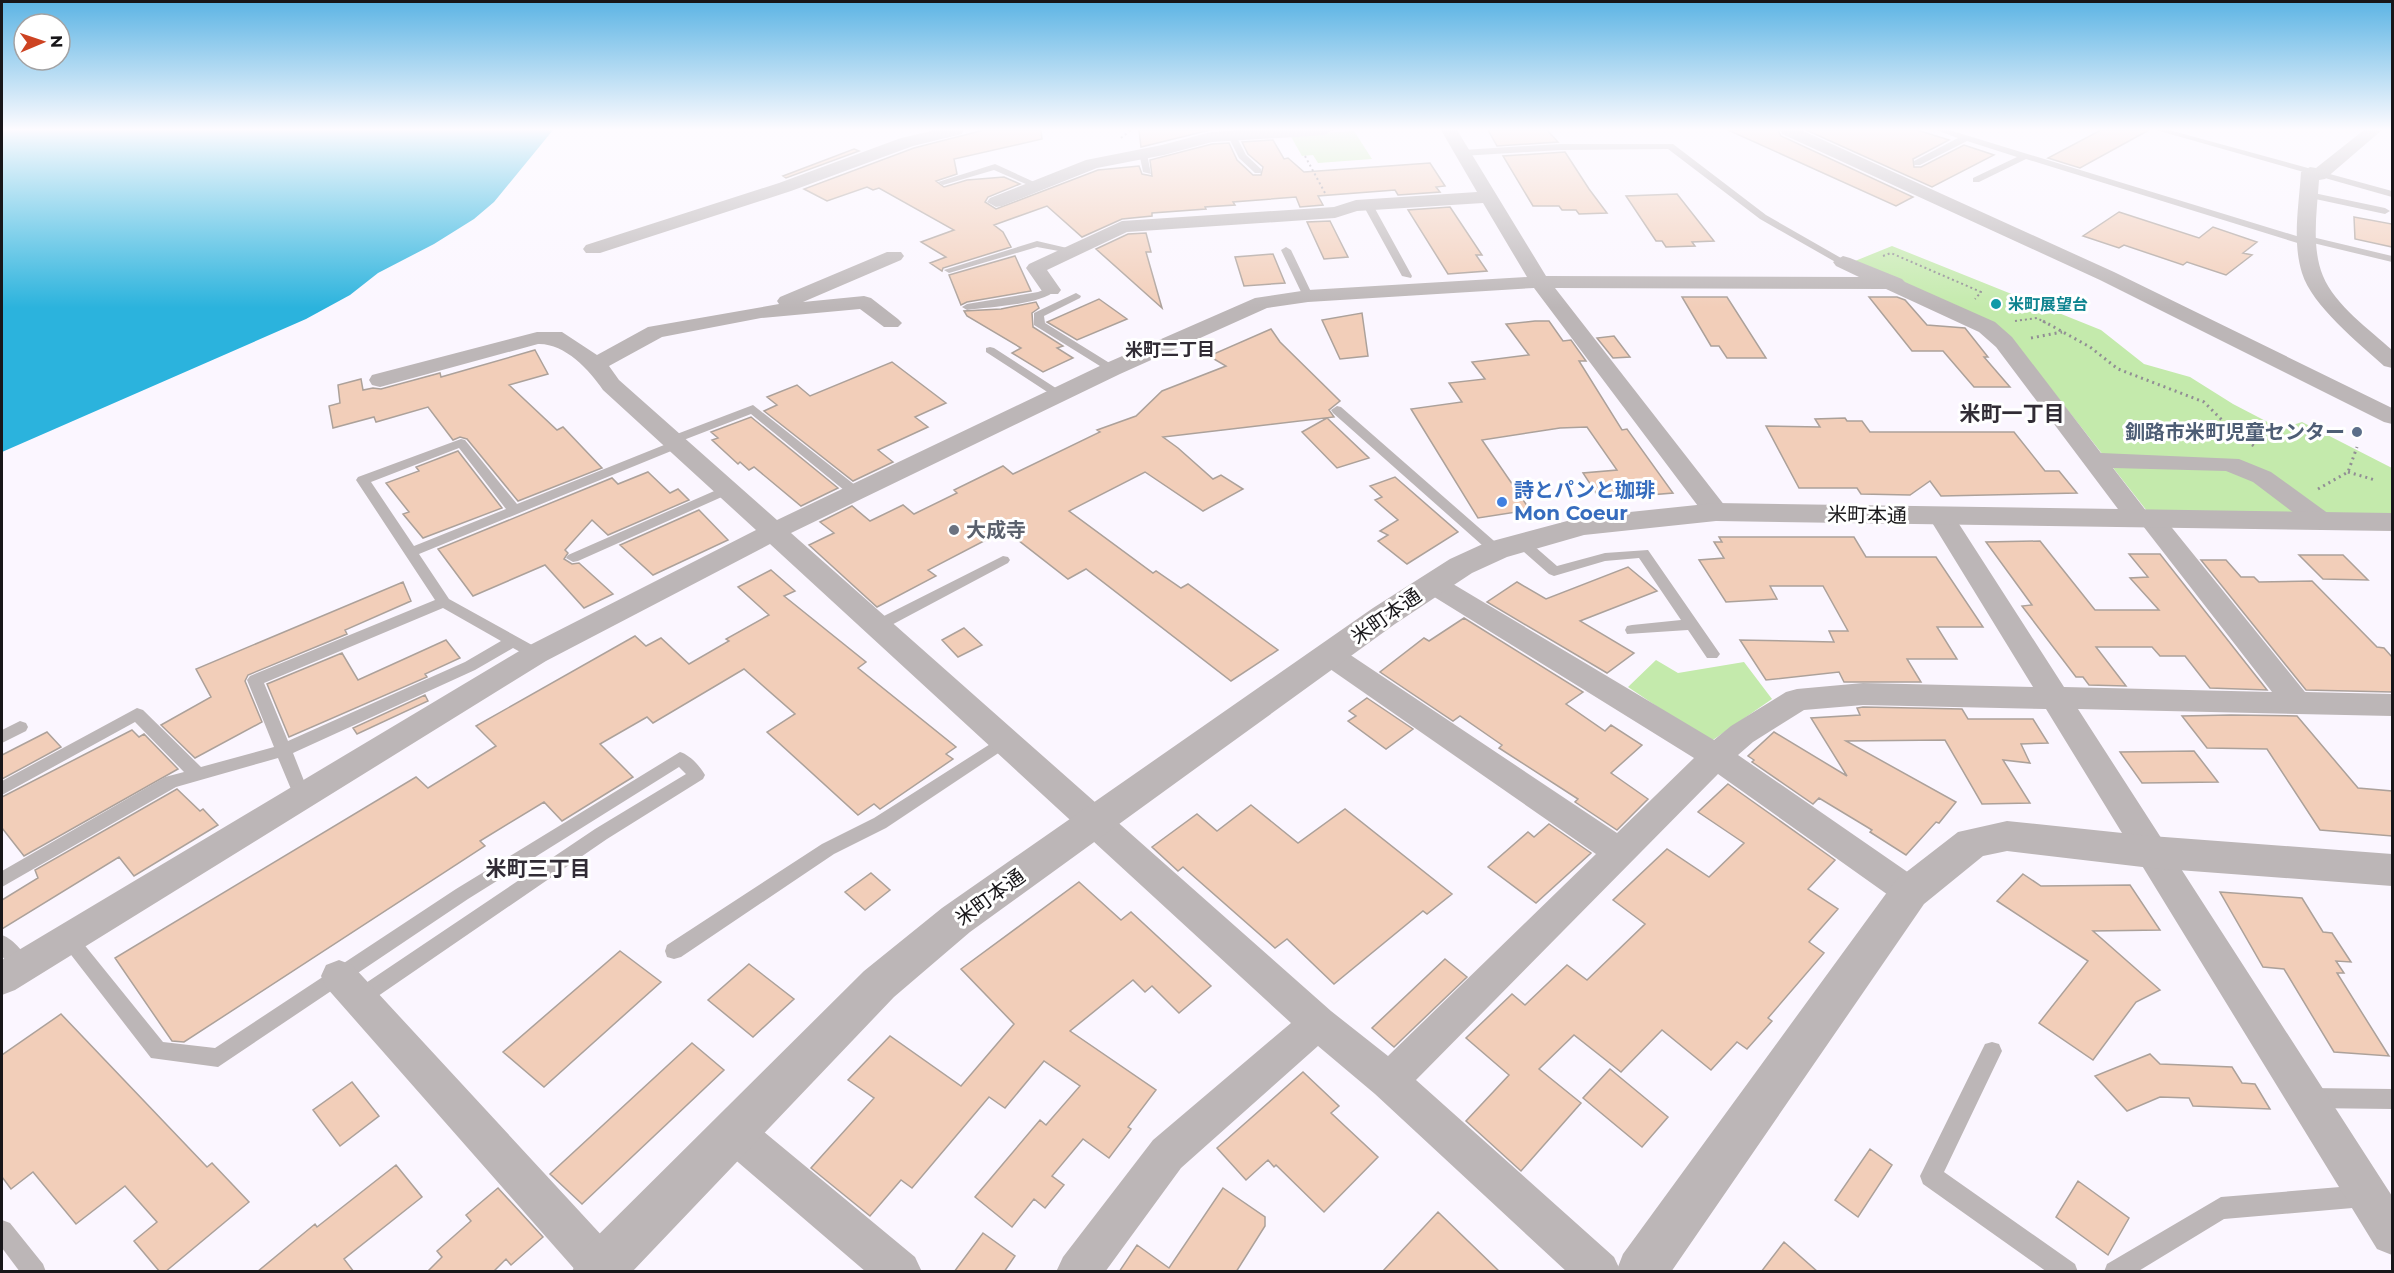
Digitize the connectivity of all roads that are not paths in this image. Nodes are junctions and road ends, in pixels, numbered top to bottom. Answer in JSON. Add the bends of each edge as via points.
{"nodes":[{"id":1,"x":780,"y":189,"type":"edge"},
{"id":2,"x":1029,"y":189,"type":"edge"},
{"id":3,"x":1484,"y":189,"type":"edge"},
{"id":4,"x":1727,"y":189,"type":"edge"},
{"id":5,"x":1918,"y":189,"type":"edge"},
{"id":6,"x":2137,"y":189,"type":"edge"},
{"id":7,"x":2311,"y":189,"type":"edge"},
{"id":8,"x":2374,"y":189,"type":"edge"},
{"id":9,"x":2392,"y":194,"type":"edge"},
{"id":10,"x":2309,"y":195,"type":"junction"},
{"id":11,"x":1488,"y":196,"type":"junction"},
{"id":12,"x":996,"y":202,"type":"dead end"},
{"id":13,"x":1368,"y":205,"type":"junction"},
{"id":14,"x":2385,"y":211,"type":"dead end"},
{"id":15,"x":2308,"y":241,"type":"junction"},
{"id":16,"x":593,"y":249,"type":"dead end"},
{"id":17,"x":1287,"y":250,"type":"dead end"},
{"id":18,"x":1075,"y":251,"type":"junction"},
{"id":19,"x":894,"y":255,"type":"dead end"},
{"id":20,"x":2392,"y":259,"type":"edge"},
{"id":21,"x":1843,"y":262,"type":"joint"},
{"id":22,"x":950,"y":270,"type":"dead end"},
{"id":23,"x":1407,"y":276,"type":"dead end"},
{"id":24,"x":1540,"y":282,"type":"junction"},
{"id":25,"x":1895,"y":283,"type":"junction"},
{"id":26,"x":1051,"y":290,"type":"joint"},
{"id":27,"x":1076,"y":296,"type":"dead end"},
{"id":28,"x":1308,"y":296,"type":"junction"},
{"id":29,"x":967,"y":307,"type":"dead end"},
{"id":30,"x":761,"y":312,"type":"junction"},
{"id":31,"x":891,"y":323,"type":"dead end"},
{"id":32,"x":990,"y":350,"type":"dead end"},
{"id":33,"x":2392,"y":361,"type":"edge"},
{"id":34,"x":596,"y":364,"type":"junction"},
{"id":35,"x":1112,"y":369,"type":"junction"},
{"id":36,"x":380,"y":380,"type":"dead end"},
{"id":37,"x":1059,"y":394,"type":"junction"},
{"id":38,"x":1336,"y":410,"type":"dead end"},
{"id":39,"x":2391,"y":415,"type":"edge"},
{"id":40,"x":675,"y":442,"type":"junction"},
{"id":41,"x":2095,"y":460,"type":"junction"},
{"id":42,"x":728,"y":489,"type":"junction"},
{"id":43,"x":855,"y":492,"type":"junction"},
{"id":44,"x":514,"y":510,"type":"junction"},
{"id":45,"x":1716,"y":512,"type":"junction"},
{"id":46,"x":1941,"y":516,"type":"junction"},
{"id":47,"x":2145,"y":519,"type":"junction"},
{"id":48,"x":2320,"y":520,"type":"junction"},
{"id":49,"x":2380,"y":522,"type":"edge"},
{"id":50,"x":774,"y":531,"type":"junction"},
{"id":51,"x":1508,"y":546,"type":"junction"},
{"id":52,"x":412,"y":552,"type":"junction"},
{"id":53,"x":573,"y":558,"type":"dead end"},
{"id":54,"x":1003,"y":560,"type":"dead end"},
{"id":55,"x":1433,"y":584,"type":"junction"},
{"id":56,"x":444,"y":602,"type":"junction"},
{"id":57,"x":1693,"y":624,"type":"junction"},
{"id":58,"x":879,"y":625,"type":"junction"},
{"id":59,"x":1632,"y":630,"type":"dead end"},
{"id":60,"x":513,"y":641,"type":"junction"},
{"id":61,"x":536,"y":654,"type":"junction"},
{"id":62,"x":1712,"y":654,"type":"dead end"},
{"id":63,"x":1330,"y":655,"type":"junction"},
{"id":64,"x":2056,"y":699,"type":"junction"},
{"id":65,"x":2297,"y":703,"type":"junction"},
{"id":66,"x":2392,"y":705,"type":"edge"},
{"id":67,"x":20,"y":726,"type":"dead end"},
{"id":68,"x":2,"y":736,"type":"edge"},
{"id":69,"x":1006,"y":740,"type":"junction"},
{"id":70,"x":284,"y":750,"type":"junction"},
{"id":71,"x":1716,"y":756,"type":"junction"},
{"id":72,"x":196,"y":773,"type":"junction"},
{"id":73,"x":2,"y":789,"type":"edge"},
{"id":74,"x":302,"y":796,"type":"junction"},
{"id":75,"x":1097,"y":821,"type":"junction"},
{"id":76,"x":1619,"y":852,"type":"junction"},
{"id":77,"x":2151,"y":852,"type":"junction"},
{"id":78,"x":2392,"y":870,"type":"edge"},
{"id":79,"x":2,"y":880,"type":"edge"},
{"id":80,"x":1910,"y":892,"type":"junction"},
{"id":81,"x":67,"y":938,"type":"junction"},
{"id":82,"x":2,"y":943,"type":"edge"},
{"id":83,"x":674,"y":951,"type":"dead end"},
{"id":84,"x":11,"y":972,"type":"edge"},
{"id":85,"x":349,"y":987,"type":"junction"},
{"id":86,"x":1318,"y":1023,"type":"junction"},
{"id":87,"x":1992,"y":1051,"type":"dead end"},
{"id":88,"x":1389,"y":1081,"type":"junction"},
{"id":89,"x":2307,"y":1098,"type":"junction"},
{"id":90,"x":2392,"y":1098,"type":"edge"},
{"id":91,"x":732,"y":1131,"type":"junction"},
{"id":92,"x":2368,"y":1196,"type":"junction"},
{"id":93,"x":2,"y":1231,"type":"edge"},
{"id":94,"x":2392,"y":1234,"type":"edge"},
{"id":95,"x":600,"y":1269,"type":"edge"},
{"id":96,"x":35,"y":1272,"type":"edge"},
{"id":97,"x":900,"y":1272,"type":"edge"},
{"id":98,"x":1078,"y":1272,"type":"edge"},
{"id":99,"x":1599,"y":1272,"type":"edge"},
{"id":100,"x":1641,"y":1272,"type":"edge"},
{"id":101,"x":2067,"y":1272,"type":"edge"},
{"id":102,"x":2115,"y":1272,"type":"edge"}],
"edges":[{"from":1,"to":16,"type":"street"},
{"from":2,"to":12,"type":"street"},
{"from":3,"to":11,"type":"street"},
{"from":4,"to":21,"type":"lane","via":[[1763,217]]},
{"from":5,"to":39,"type":"street","via":[[2107,276]]},
{"from":6,"to":15,"type":"lane"},
{"from":7,"to":10,"type":"street"},
{"from":8,"to":9,"type":"lane"},
{"from":10,"to":14,"type":"lane"},
{"from":10,"to":15,"type":"street"},
{"from":11,"to":13,"type":"street"},
{"from":11,"to":24,"type":"street"},
{"from":13,"to":18,"type":"street","via":[[1335,212],[1122,227]]},
{"from":13,"to":23,"type":"lane"},
{"from":15,"to":20,"type":"lane"},
{"from":15,"to":33,"type":"street","via":[[2312,276],[2346,319]]},
{"from":17,"to":28,"type":"lane"},
{"from":18,"to":22,"type":"lane","via":[[1037,244]]},
{"from":18,"to":26,"type":"street","via":[[1035,268]]},
{"from":19,"to":30,"type":"street"},
{"from":21,"to":25,"type":"street"},
{"from":24,"to":25,"type":"street"},
{"from":24,"to":28,"type":"street"},
{"from":24,"to":45,"type":"street"},
{"from":25,"to":41,"type":"street","via":[[1987,327],[2004,342]]},
{"from":26,"to":29,"type":"lane"},
{"from":27,"to":35,"type":"lane","via":[[1038,315],[1040,325]]},
{"from":28,"to":35,"type":"street","via":[[1262,302]]},
{"from":30,"to":31,"type":"street","via":[[864,302]]},
{"from":30,"to":34,"type":"street","via":[[656,332]]},
{"from":32,"to":37,"type":"lane"},
{"from":34,"to":36,"type":"street","via":[[554,336]]},
{"from":34,"to":40,"type":"street","via":[[611,385]]},
{"from":35,"to":37,"type":"street"},
{"from":37,"to":43,"type":"street"},
{"from":38,"to":51,"type":"lane"},
{"from":40,"to":42,"type":"street"},
{"from":40,"to":43,"type":"lane","via":[[753,409]]},
{"from":40,"to":44,"type":"lane"},
{"from":41,"to":47,"type":"street"},
{"from":41,"to":48,"type":"street","via":[[2230,464],[2262,477]]},
{"from":42,"to":50,"type":"street"},
{"from":42,"to":53,"type":"lane"},
{"from":43,"to":50,"type":"street"},
{"from":44,"to":52,"type":"lane"},
{"from":44,"to":52,"type":"lane","via":[[461,443],[363,480]]},
{"from":45,"to":46,"type":"street","name":"米町本通"},
{"from":45,"to":51,"type":"street","name":"米町本通","via":[[1582,526]]},
{"from":46,"to":47,"type":"street","name":"米町本通"},
{"from":46,"to":64,"type":"street"},
{"from":47,"to":48,"type":"street","name":"米町本通"},
{"from":47,"to":65,"type":"street"},
{"from":48,"to":49,"type":"street","name":"米町本通"},
{"from":50,"to":58,"type":"street"},
{"from":50,"to":61,"type":"street"},
{"from":51,"to":55,"type":"street","name":"米町本通"},
{"from":51,"to":57,"type":"lane","via":[[1554,571],[1605,557],[1643,553]]},
{"from":52,"to":56,"type":"lane"},
{"from":54,"to":58,"type":"lane"},
{"from":55,"to":63,"type":"street","name":"米町本通"},
{"from":55,"to":71,"type":"street"},
{"from":56,"to":60,"type":"lane"},
{"from":56,"to":70,"type":"lane","via":[[255,680]]},
{"from":57,"to":59,"type":"lane"},
{"from":57,"to":62,"type":"lane"},
{"from":58,"to":69,"type":"street"},
{"from":60,"to":61,"type":"lane"},
{"from":60,"to":70,"type":"lane","via":[[470,666]]},
{"from":61,"to":74,"type":"street"},
{"from":63,"to":75,"type":"street","name":"米町本通"},
{"from":63,"to":76,"type":"street"},
{"from":64,"to":65,"type":"street"},
{"from":64,"to":71,"type":"street","via":[[1863,694],[1797,700],[1742,734]]},
{"from":64,"to":77,"type":"street"},
{"from":65,"to":66,"type":"street"},
{"from":67,"to":68,"type":"lane"},
{"from":69,"to":75,"type":"street"},
{"from":69,"to":83,"type":"lane","via":[[880,823],[828,849]]},
{"from":70,"to":72,"type":"lane"},
{"from":70,"to":74,"type":"lane"},
{"from":71,"to":76,"type":"street"},
{"from":71,"to":80,"type":"street"},
{"from":72,"to":73,"type":"lane","via":[[136,714]]},
{"from":72,"to":79,"type":"lane","via":[[171,782]]},
{"from":74,"to":81,"type":"street"},
{"from":75,"to":86,"type":"street"},
{"from":75,"to":91,"type":"street","name":"米町本通","via":[[956,920],[879,984]]},
{"from":76,"to":88,"type":"street"},
{"from":77,"to":78,"type":"street"},
{"from":77,"to":80,"type":"street","via":[[2007,836],[1972,843]]},
{"from":77,"to":89,"type":"street"},
{"from":80,"to":100,"type":"street"},
{"from":81,"to":84,"type":"street"},
{"from":81,"to":85,"type":"lane","via":[[158,1051],[218,1058]]},
{"from":82,"to":84,"type":"lane"},
{"from":85,"to":85,"type":"lane","via":[[601,834],[697,775],[681,759],[462,894]]},
{"from":85,"to":95,"type":"street"},
{"from":86,"to":88,"type":"street"},
{"from":86,"to":98,"type":"street","via":[[1167,1154]]},
{"from":87,"to":101,"type":"lane","via":[[1931,1176]]},
{"from":88,"to":99,"type":"street"},
{"from":89,"to":90,"type":"lane"},
{"from":89,"to":92,"type":"street"},
{"from":91,"to":95,"type":"street","name":"米町本通"},
{"from":91,"to":97,"type":"street"},
{"from":92,"to":94,"type":"street"},
{"from":92,"to":102,"type":"lane","via":[[2221,1208]]},
{"from":93,"to":96,"type":"lane"}]}
